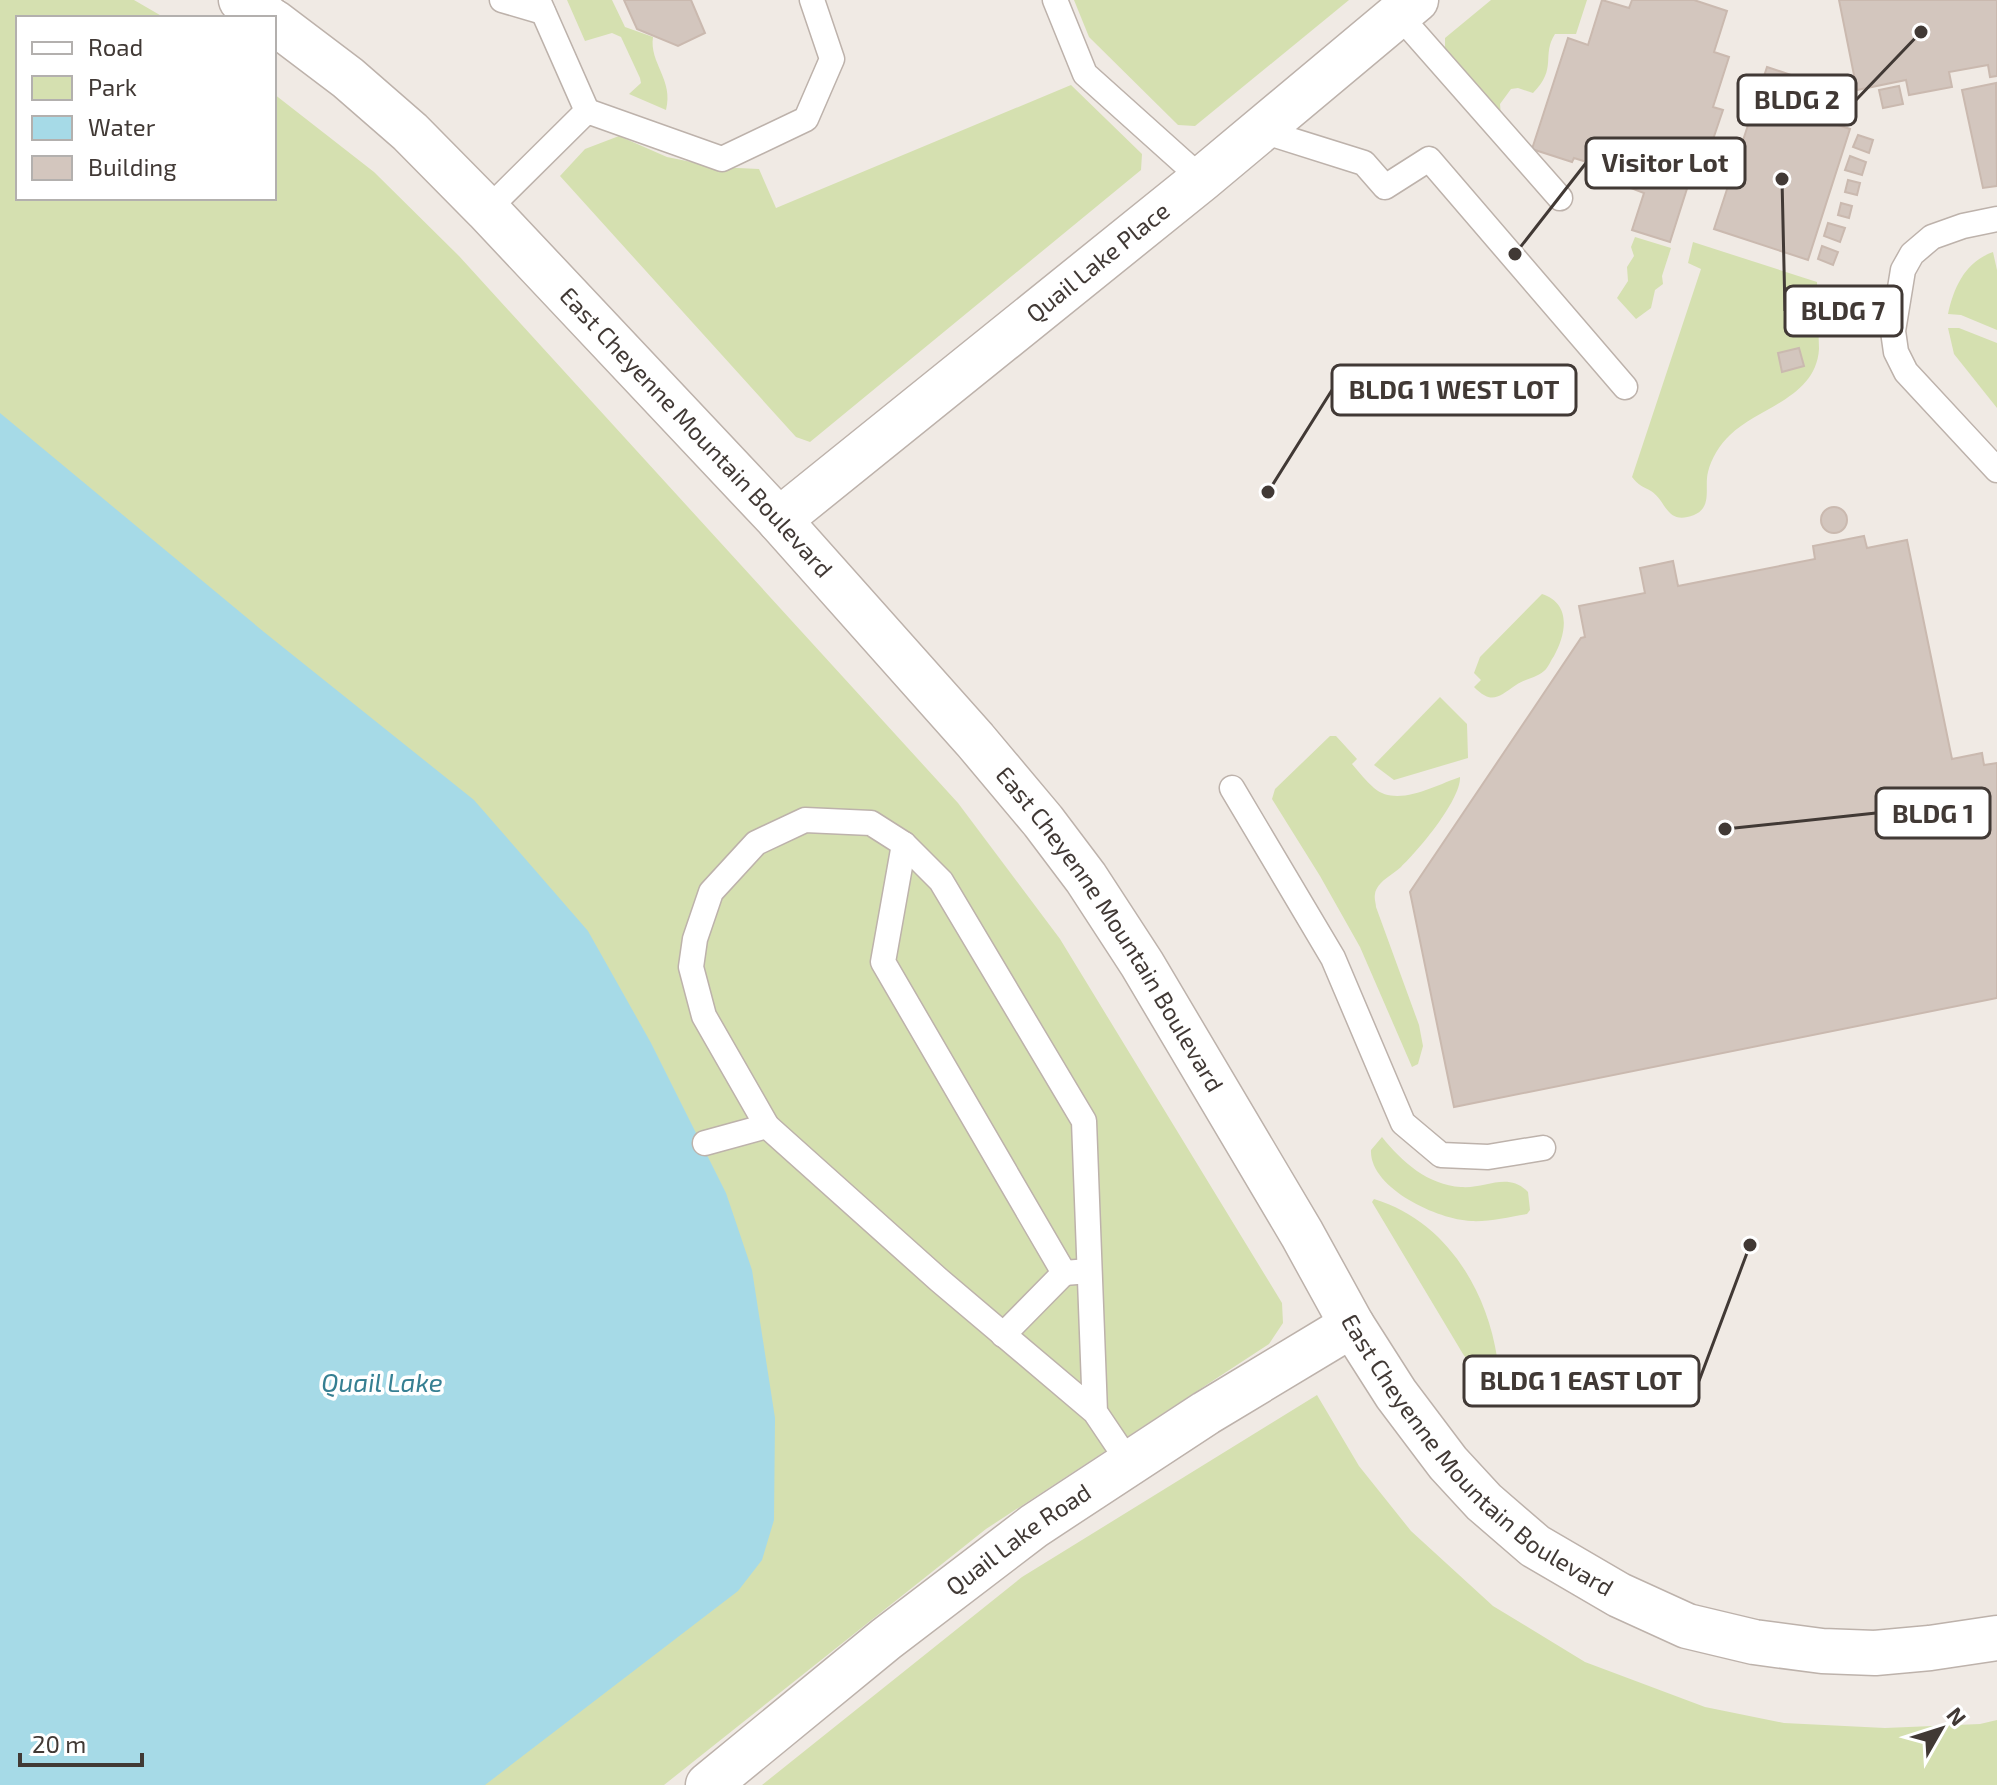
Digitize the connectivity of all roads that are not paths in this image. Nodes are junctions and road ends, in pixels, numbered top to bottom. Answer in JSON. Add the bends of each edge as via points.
{"nodes":[{"id":1,"x":241,"y":0,"type":"edge"},
{"id":2,"x":502,"y":0,"type":"edge"},
{"id":3,"x":812,"y":0,"type":"edge"},
{"id":4,"x":1055,"y":0,"type":"edge"},
{"id":5,"x":540,"y":6,"type":"edge"},
{"id":6,"x":1407,"y":7,"type":"edge"},
{"id":7,"x":265,"y":16,"type":"edge"},
{"id":8,"x":276,"y":24,"type":"edge"},
{"id":9,"x":587,"y":111,"type":"junction"},
{"id":10,"x":1259,"y":130,"type":"junction"},
{"id":11,"x":1202,"y":179,"type":"junction"},
{"id":12,"x":1560,"y":198,"type":"dead end"},
{"id":13,"x":487,"y":210,"type":"junction"},
{"id":14,"x":1997,"y":219,"type":"edge"},
{"id":15,"x":1625,"y":387,"type":"dead end"},
{"id":16,"x":1997,"y":470,"type":"edge"},
{"id":17,"x":779,"y":520,"type":"junction"},
{"id":18,"x":1232,"y":788,"type":"dead end"},
{"id":19,"x":904,"y":844,"type":"junction"},
{"id":20,"x":767,"y":1126,"type":"junction"},
{"id":21,"x":705,"y":1143,"type":"dead end"},
{"id":22,"x":1543,"y":1148,"type":"dead end"},
{"id":23,"x":1089,"y":1271,"type":"junction"},
{"id":24,"x":1064,"y":1273,"type":"junction"},
{"id":25,"x":1352,"y":1325,"type":"junction"},
{"id":26,"x":1003,"y":1335,"type":"junction"},
{"id":27,"x":1095,"y":1412,"type":"junction"},
{"id":28,"x":1130,"y":1464,"type":"junction"},
{"id":29,"x":1997,"y":1638,"type":"edge"},
{"id":30,"x":708,"y":1785,"type":"edge"}],
"edges":[{"from":1,"to":7,"type":"street"},
{"from":2,"to":5,"type":"lane"},
{"from":3,"to":9,"type":"lane","via":[[832,59],[806,119],[722,159]]},
{"from":4,"to":11,"type":"lane","via":[[1085,74]]},
{"from":5,"to":9,"type":"lane"},
{"from":6,"to":10,"type":"street","name":"Quail Lake Place"},
{"from":6,"to":12,"type":"lane"},
{"from":8,"to":13,"type":"street","name":"East Cheyenne Mountain Boulevard","via":[[410,132]]},
{"from":9,"to":13,"type":"lane"},
{"from":10,"to":11,"type":"street","name":"Quail Lake Place"},
{"from":10,"to":15,"type":"lane","via":[[1364,163],[1385,187],[1429,159]]},
{"from":11,"to":17,"type":"street","name":"Quail Lake Place"},
{"from":13,"to":17,"type":"street","name":"East Cheyenne Mountain Boulevard"},
{"from":14,"to":16,"type":"lane","via":[[1932,237],[1912,254],[1903,270],[1893,331],[1906,372]]},
{"from":17,"to":25,"type":"street","name":"East Cheyenne Mountain Boulevard","via":[[975,740],[1086,878],[1142,964]]},
{"from":18,"to":22,"type":"lane","via":[[1333,958],[1403,1123],[1441,1155],[1488,1157]]},
{"from":19,"to":20,"type":"lane","via":[[871,823],[805,820],[756,843],[711,892],[691,967],[704,1016]]},
{"from":19,"to":23,"type":"lane","via":[[941,881],[1084,1121]]},
{"from":19,"to":24,"type":"lane","via":[[883,962]]},
{"from":20,"to":21,"type":"lane"},
{"from":20,"to":26,"type":"lane"},
{"from":23,"to":24,"type":"lane"},
{"from":23,"to":27,"type":"lane"},
{"from":24,"to":26,"type":"lane"},
{"from":25,"to":28,"type":"street","name":"Quail Lake Road"},
{"from":25,"to":29,"type":"street","name":"East Cheyenne Mountain Boulevard","via":[[1413,1417],[1484,1502],[1535,1546],[1619,1595],[1687,1626],[1822,1651],[1889,1652]]},
{"from":26,"to":27,"type":"lane"},
{"from":27,"to":28,"type":"lane"},
{"from":28,"to":30,"type":"street","name":"Quail Lake Road","via":[[1034,1526]]}]}
